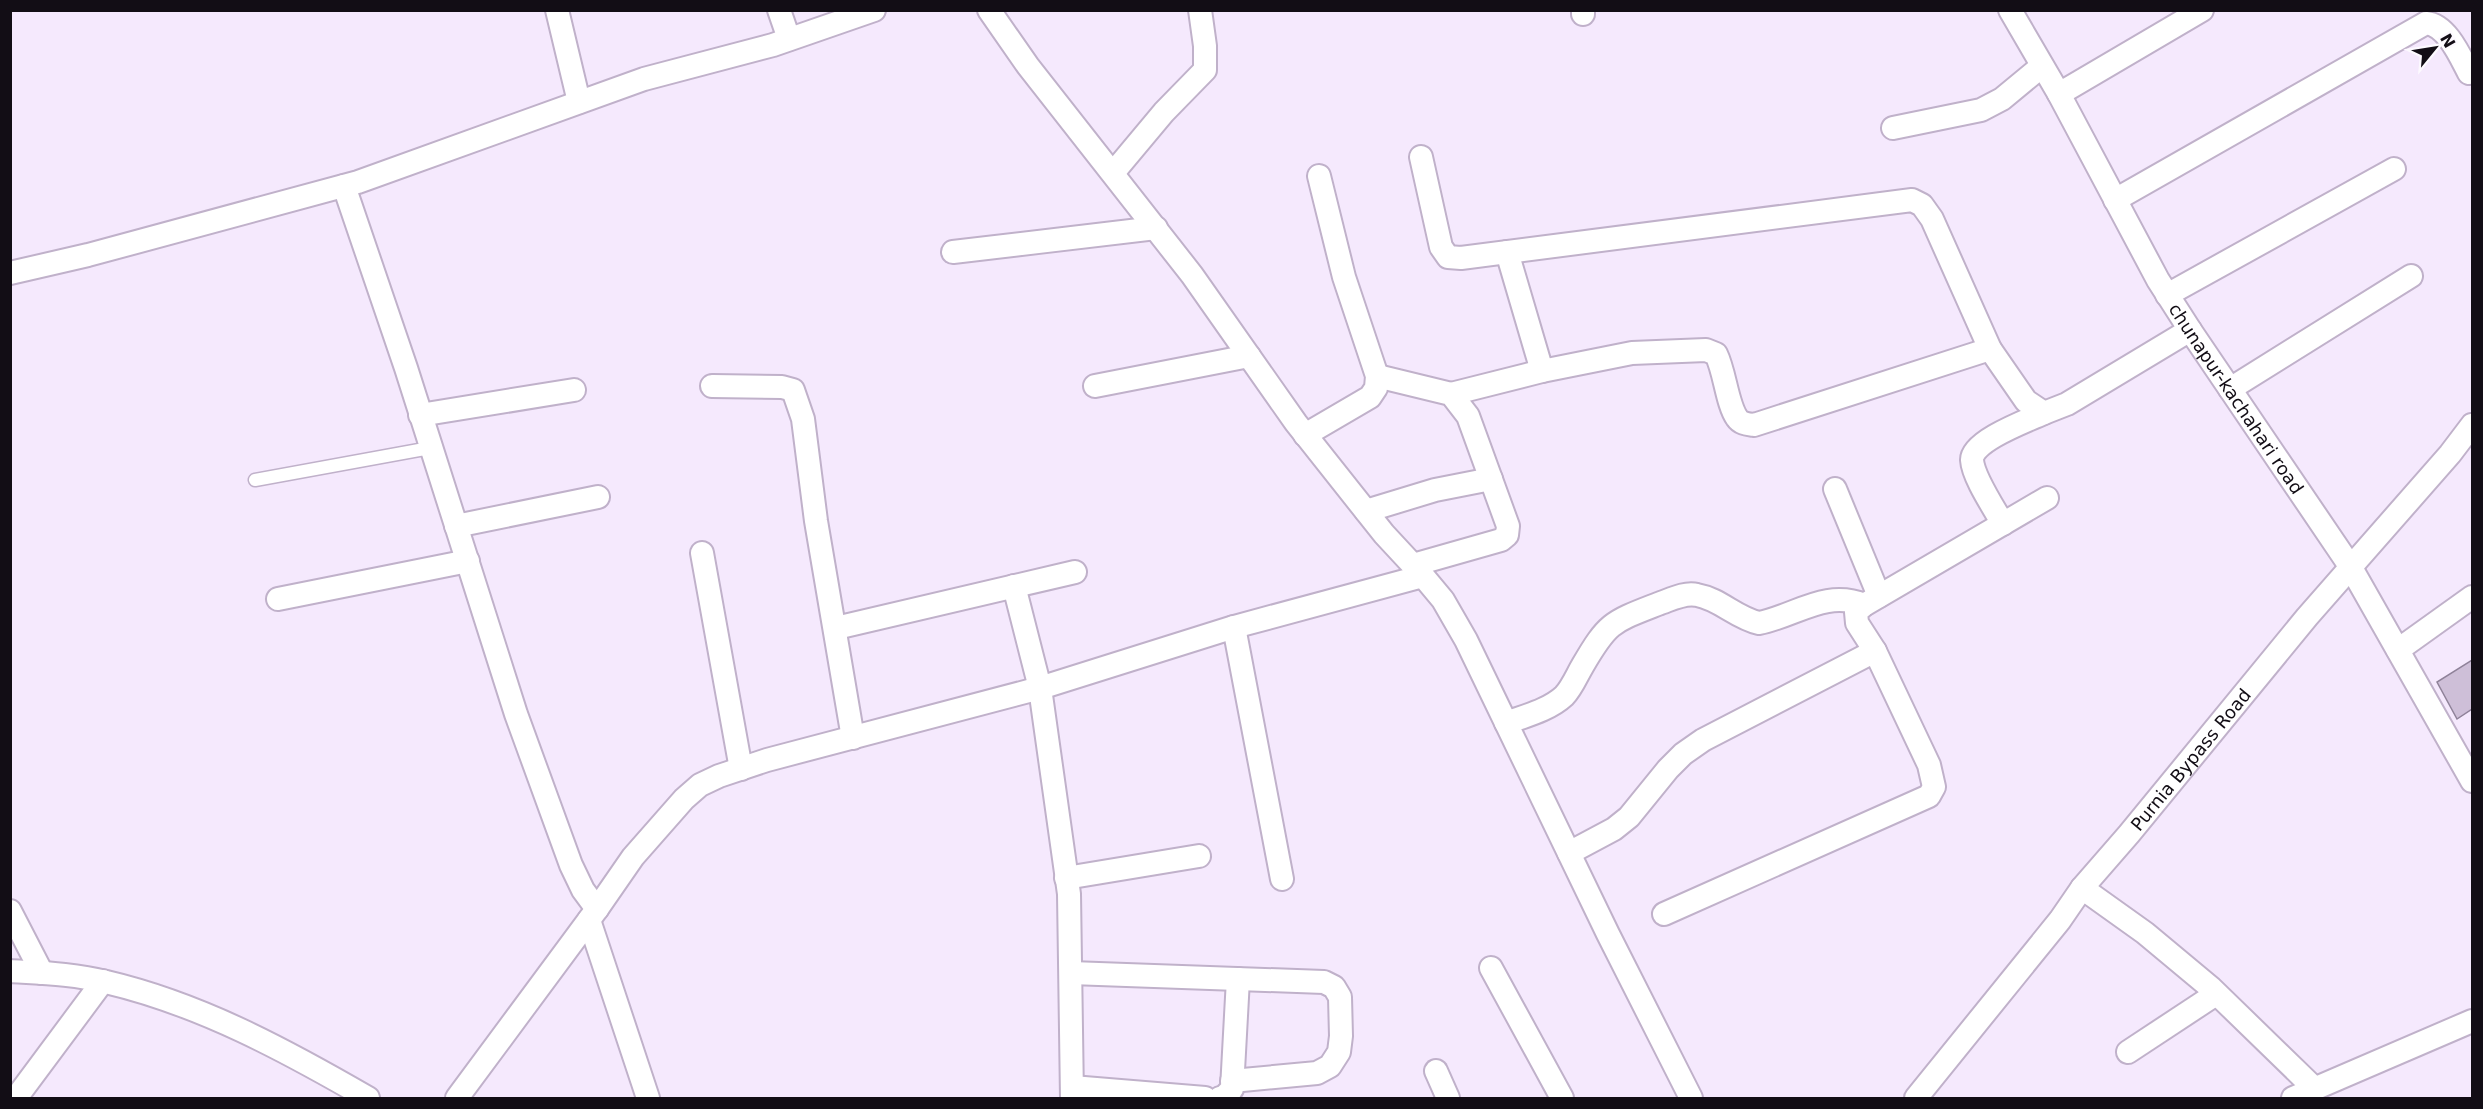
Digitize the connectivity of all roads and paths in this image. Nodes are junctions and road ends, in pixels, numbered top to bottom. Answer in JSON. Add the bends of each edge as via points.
{"nodes":[{"id":1,"x":557,"y":10,"type":"edge"},
{"id":2,"x":779,"y":10,"type":"edge"},
{"id":3,"x":989,"y":10,"type":"edge"},
{"id":4,"x":1200,"y":10,"type":"edge"},
{"id":5,"x":2202,"y":10,"type":"edge"},
{"id":6,"x":866,"y":12,"type":"edge"},
{"id":7,"x":2017,"y":13,"type":"edge"},
{"id":8,"x":789,"y":39,"type":"junction"},
{"id":9,"x":2042,"y":66,"type":"junction"},
{"id":10,"x":2469,"y":73,"type":"dead end"},
{"id":11,"x":2059,"y":94,"type":"junction"},
{"id":12,"x":579,"y":102,"type":"junction"},
{"id":13,"x":1893,"y":128,"type":"dead end"},
{"id":14,"x":1421,"y":157,"type":"dead end"},
{"id":15,"x":2394,"y":169,"type":"dead end"},
{"id":16,"x":1113,"y":173,"type":"junction"},
{"id":17,"x":1318,"y":176,"type":"dead end"},
{"id":18,"x":344,"y":186,"type":"junction"},
{"id":19,"x":2115,"y":200,"type":"junction"},
{"id":20,"x":1156,"y":228,"type":"junction"},
{"id":21,"x":953,"y":252,"type":"dead end"},
{"id":22,"x":1507,"y":252,"type":"junction"},
{"id":23,"x":10,"y":273,"type":"edge"},
{"id":24,"x":2411,"y":276,"type":"dead end"},
{"id":25,"x":2167,"y":295,"type":"junction"},
{"id":26,"x":2190,"y":330,"type":"junction"},
{"id":27,"x":1990,"y":349,"type":"junction"},
{"id":28,"x":1249,"y":356,"type":"junction"},
{"id":29,"x":1542,"y":371,"type":"junction"},
{"id":30,"x":1377,"y":376,"type":"junction"},
{"id":31,"x":712,"y":386,"type":"dead end"},
{"id":32,"x":1095,"y":386,"type":"dead end"},
{"id":33,"x":2230,"y":389,"type":"junction"},
{"id":34,"x":574,"y":390,"type":"dead end"},
{"id":35,"x":1451,"y":394,"type":"junction"},
{"id":36,"x":2044,"y":413,"type":"junction"},
{"id":37,"x":420,"y":415,"type":"junction"},
{"id":38,"x":2472,"y":425,"type":"edge"},
{"id":39,"x":1305,"y":435,"type":"junction"},
{"id":40,"x":430,"y":448,"type":"junction"},
{"id":41,"x":1491,"y":479,"type":"junction"},
{"id":42,"x":255,"y":480,"type":"dead end"},
{"id":43,"x":1836,"y":489,"type":"dead end"},
{"id":44,"x":598,"y":497,"type":"dead end"},
{"id":45,"x":2047,"y":498,"type":"dead end"},
{"id":46,"x":1366,"y":511,"type":"junction"},
{"id":47,"x":2003,"y":524,"type":"junction"},
{"id":48,"x":456,"y":526,"type":"junction"},
{"id":49,"x":702,"y":553,"type":"dead end"},
{"id":50,"x":468,"y":561,"type":"junction"},
{"id":51,"x":2350,"y":566,"type":"junction"},
{"id":52,"x":1418,"y":571,"type":"junction"},
{"id":53,"x":1075,"y":572,"type":"dead end"},
{"id":54,"x":1014,"y":586,"type":"junction"},
{"id":55,"x":2472,"y":597,"type":"edge"},
{"id":56,"x":278,"y":599,"type":"dead end"},
{"id":57,"x":1871,"y":601,"type":"junction"},
{"id":58,"x":1234,"y":627,"type":"junction"},
{"id":59,"x":836,"y":628,"type":"junction"},
{"id":60,"x":2398,"y":650,"type":"junction"},
{"id":61,"x":1875,"y":651,"type":"junction"},
{"id":62,"x":1040,"y":688,"type":"junction"},
{"id":63,"x":1506,"y":723,"type":"junction"},
{"id":64,"x":853,"y":738,"type":"junction"},
{"id":65,"x":741,"y":768,"type":"junction"},
{"id":66,"x":2472,"y":781,"type":"edge"},
{"id":67,"x":1569,"y":853,"type":"junction"},
{"id":68,"x":1199,"y":856,"type":"dead end"},
{"id":69,"x":1066,"y":878,"type":"junction"},
{"id":70,"x":1282,"y":879,"type":"dead end"},
{"id":71,"x":2082,"y":888,"type":"junction"},
{"id":72,"x":10,"y":911,"type":"edge"},
{"id":73,"x":593,"y":914,"type":"junction"},
{"id":74,"x":1664,"y":914,"type":"dead end"},
{"id":75,"x":1491,"y":968,"type":"dead end"},
{"id":76,"x":10,"y":971,"type":"edge"},
{"id":77,"x":42,"y":973,"type":"junction"},
{"id":78,"x":1071,"y":973,"type":"junction"},
{"id":79,"x":1238,"y":979,"type":"junction"},
{"id":80,"x":104,"y":981,"type":"junction"},
{"id":81,"x":2216,"y":994,"type":"junction"},
{"id":82,"x":2472,"y":1021,"type":"edge"},
{"id":83,"x":2128,"y":1052,"type":"dead end"},
{"id":84,"x":1436,"y":1071,"type":"dead end"},
{"id":85,"x":2315,"y":1089,"type":"junction"},
{"id":86,"x":1226,"y":1090,"type":"edge"},
{"id":87,"x":1072,"y":1093,"type":"edge"},
{"id":88,"x":16,"y":1098,"type":"edge"},
{"id":89,"x":368,"y":1098,"type":"edge"},
{"id":90,"x":457,"y":1098,"type":"edge"},
{"id":91,"x":648,"y":1098,"type":"edge"},
{"id":92,"x":1205,"y":1098,"type":"edge"},
{"id":93,"x":1448,"y":1098,"type":"edge"},
{"id":94,"x":1562,"y":1098,"type":"edge"},
{"id":95,"x":1691,"y":1098,"type":"edge"},
{"id":96,"x":1916,"y":1098,"type":"edge"},
{"id":97,"x":2293,"y":1098,"type":"edge"}],
"edges":[{"from":1,"to":12,"type":"street"},
{"from":2,"to":8,"type":"street"},
{"from":3,"to":16,"type":"street","via":[[1016,51]]},
{"from":4,"to":16,"type":"street","via":[[1205,70]]},
{"from":5,"to":11,"type":"street"},
{"from":6,"to":8,"type":"street"},
{"from":7,"to":9,"type":"street","name":"chunapur-kachahari road"},
{"from":8,"to":12,"type":"street","via":[[644,79]]},
{"from":9,"to":11,"type":"street","name":"chunapur-kachahari road"},
{"from":9,"to":13,"type":"street","via":[[2002,99],[1981,110]]},
{"from":10,"to":19,"type":"street","via":[[2451,40],[2434,23],[2426,22]]},
{"from":11,"to":19,"type":"street","name":"chunapur-kachahari road"},
{"from":12,"to":18,"type":"street"},
{"from":14,"to":22,"type":"street","via":[[1444,253],[1461,258]]},
{"from":15,"to":25,"type":"street"},
{"from":16,"to":20,"type":"street"},
{"from":17,"to":30,"type":"street","via":[[1344,277]]},
{"from":18,"to":23,"type":"street"},
{"from":18,"to":37,"type":"street"},
{"from":19,"to":25,"type":"street","name":"chunapur-kachahari road"},
{"from":20,"to":21,"type":"street"},
{"from":20,"to":28,"type":"street"},
{"from":22,"to":27,"type":"street","via":[[1912,200],[1932,219]]},
{"from":22,"to":29,"type":"street"},
{"from":24,"to":33,"type":"street"},
{"from":25,"to":26,"type":"street","name":"chunapur-kachahari road"},
{"from":26,"to":33,"type":"street","name":"chunapur-kachahari road"},
{"from":26,"to":36,"type":"street","via":[[2067,404]]},
{"from":27,"to":29,"type":"street","via":[[1754,425],[1737,418],[1722,365],[1716,354],[1706,350],[1632,353]]},
{"from":27,"to":36,"type":"street","via":[[2026,401]]},
{"from":28,"to":32,"type":"street"},
{"from":28,"to":39,"type":"street"},
{"from":29,"to":35,"type":"street"},
{"from":30,"to":35,"type":"street"},
{"from":30,"to":39,"type":"street","via":[[1370,397]]},
{"from":31,"to":59,"type":"street","via":[[793,390],[803,419],[816,521]]},
{"from":33,"to":51,"type":"street","name":"chunapur-kachahari road"},
{"from":34,"to":37,"type":"street"},
{"from":35,"to":41,"type":"street","via":[[1468,416]]},
{"from":36,"to":47,"type":"street","via":[[1984,442],[1974,451],[1972,459],[1977,474]]},
{"from":37,"to":40,"type":"street"},
{"from":38,"to":51,"type":"street","name":"Purnia Bypass Road"},
{"from":39,"to":46,"type":"street"},
{"from":40,"to":42,"type":"lane"},
{"from":40,"to":48,"type":"street"},
{"from":41,"to":46,"type":"street","via":[[1435,490]]},
{"from":41,"to":52,"type":"street","via":[[1508,526],[1507,535]]},
{"from":43,"to":57,"type":"street"},
{"from":44,"to":48,"type":"street"},
{"from":45,"to":47,"type":"street"},
{"from":46,"to":52,"type":"street"},
{"from":47,"to":57,"type":"street"},
{"from":48,"to":50,"type":"street"},
{"from":49,"to":65,"type":"street"},
{"from":50,"to":56,"type":"street"},
{"from":50,"to":73,"type":"street","via":[[516,714]]},
{"from":51,"to":60,"type":"street","name":"chunapur-kachahari road"},
{"from":51,"to":71,"type":"street","name":"Purnia Bypass Road"},
{"from":52,"to":58,"type":"street"},
{"from":52,"to":63,"type":"street","via":[[1443,600]]},
{"from":53,"to":54,"type":"street"},
{"from":54,"to":59,"type":"street"},
{"from":54,"to":62,"type":"street"},
{"from":55,"to":60,"type":"street"},
{"from":57,"to":61,"type":"street","via":[[1856,612],[1857,623]]},
{"from":57,"to":63,"type":"street","via":[[1833,599],[1759,623],[1747,621],[1702,596],[1678,596],[1610,625],[1566,694]]},
{"from":58,"to":62,"type":"street"},
{"from":58,"to":70,"type":"street"},
{"from":59,"to":64,"type":"street"},
{"from":60,"to":66,"type":"street","name":"chunapur-kachahari road"},
{"from":61,"to":67,"type":"street","via":[[1703,740],[1668,769],[1629,817]]},
{"from":61,"to":74,"type":"street","via":[[1932,771],[1934,787],[1929,796]]},
{"from":62,"to":64,"type":"street"},
{"from":62,"to":69,"type":"street"},
{"from":63,"to":67,"type":"street"},
{"from":64,"to":65,"type":"street"},
{"from":65,"to":73,"type":"street","via":[[700,785],[684,800],[633,857]]},
{"from":67,"to":95,"type":"street"},
{"from":68,"to":69,"type":"street"},
{"from":69,"to":78,"type":"street"},
{"from":71,"to":81,"type":"street","via":[[2145,933]]},
{"from":71,"to":96,"type":"street","name":"Purnia Bypass Road"},
{"from":72,"to":77,"type":"street"},
{"from":73,"to":90,"type":"street"},
{"from":73,"to":91,"type":"street"},
{"from":75,"to":94,"type":"street"},
{"from":76,"to":77,"type":"street"},
{"from":77,"to":80,"type":"street"},
{"from":78,"to":79,"type":"street"},
{"from":78,"to":87,"type":"street"},
{"from":79,"to":86,"type":"street"},
{"from":79,"to":86,"type":"street","via":[[1324,982],[1334,987],[1340,997],[1341,1036],[1339,1052],[1330,1066],[1317,1073]]},
{"from":80,"to":88,"type":"street"},
{"from":80,"to":89,"type":"street","via":[[144,991],[252,1034]]},
{"from":81,"to":83,"type":"street"},
{"from":81,"to":85,"type":"street"},
{"from":82,"to":85,"type":"street"},
{"from":84,"to":93,"type":"street"},
{"from":85,"to":97,"type":"street"},
{"from":87,"to":92,"type":"street"}]}
